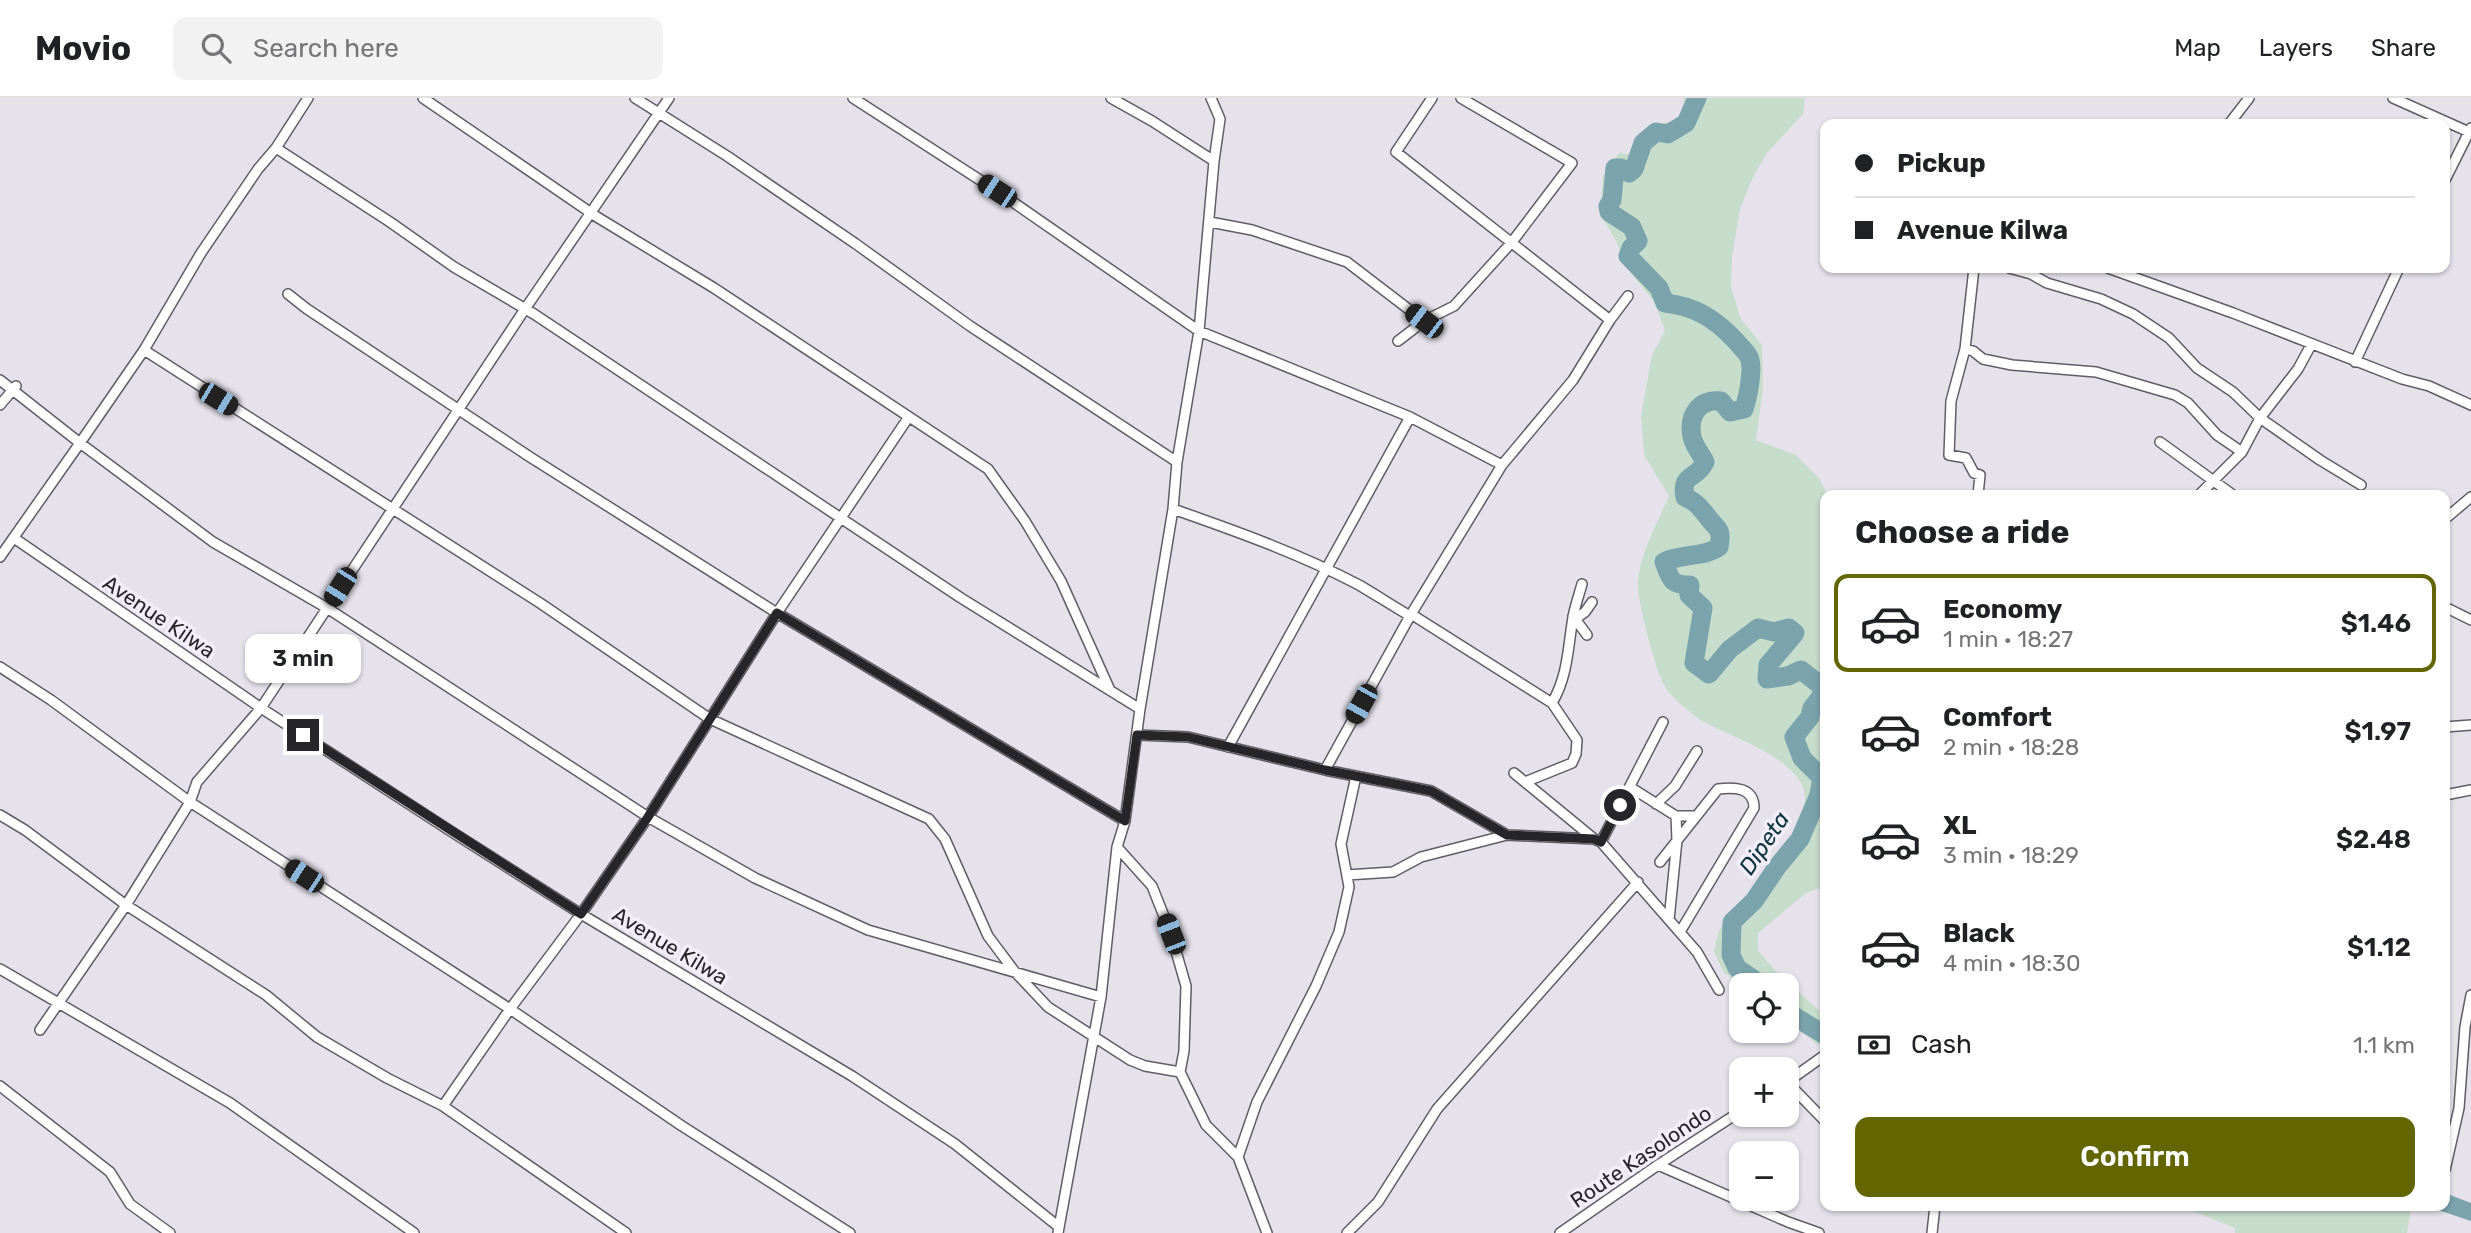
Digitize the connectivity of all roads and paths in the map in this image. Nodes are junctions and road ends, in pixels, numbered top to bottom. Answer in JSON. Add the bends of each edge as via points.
{"nodes":[{"id":1,"x":308,"y":98,"type":"edge"},
{"id":2,"x":423,"y":98,"type":"edge"},
{"id":3,"x":635,"y":98,"type":"edge"},
{"id":4,"x":669,"y":98,"type":"edge"},
{"id":5,"x":853,"y":98,"type":"edge"},
{"id":6,"x":1111,"y":98,"type":"edge"},
{"id":7,"x":1211,"y":98,"type":"edge"},
{"id":8,"x":1432,"y":98,"type":"edge"},
{"id":9,"x":1461,"y":98,"type":"edge"},
{"id":10,"x":2249,"y":98,"type":"edge"},
{"id":11,"x":2393,"y":98,"type":"edge"},
{"id":12,"x":658,"y":113,"type":"junction"},
{"id":13,"x":2233,"y":119,"type":"edge"},
{"id":14,"x":2444,"y":119,"type":"edge"},
{"id":15,"x":2450,"y":122,"type":"edge"},
{"id":16,"x":2470,"y":130,"type":"edge"},
{"id":17,"x":276,"y":148,"type":"junction"},
{"id":18,"x":1213,"y":161,"type":"junction"},
{"id":19,"x":2450,"y":170,"type":"edge"},
{"id":20,"x":591,"y":211,"type":"junction"},
{"id":21,"x":1210,"y":222,"type":"junction"},
{"id":22,"x":1512,"y":242,"type":"junction"},
{"id":23,"x":1973,"y":273,"type":"edge"},
{"id":24,"x":2027,"y":273,"type":"edge"},
{"id":25,"x":2122,"y":273,"type":"edge"},
{"id":26,"x":2397,"y":273,"type":"edge"},
{"id":27,"x":288,"y":294,"type":"dead end"},
{"id":28,"x":1628,"y":296,"type":"dead end"},
{"id":29,"x":525,"y":309,"type":"junction"},
{"id":30,"x":1610,"y":320,"type":"junction"},
{"id":31,"x":1424,"y":321,"type":"junction"},
{"id":32,"x":1199,"y":331,"type":"junction"},
{"id":33,"x":1398,"y":341,"type":"dead end"},
{"id":34,"x":2311,"y":345,"type":"junction"},
{"id":35,"x":1965,"y":349,"type":"junction"},
{"id":36,"x":144,"y":350,"type":"junction"},
{"id":37,"x":2355,"y":362,"type":"junction"},
{"id":38,"x":0,"y":380,"type":"edge"},
{"id":39,"x":14,"y":388,"type":"junction"},
{"id":40,"x":0,"y":405,"type":"edge"},
{"id":41,"x":2471,"y":405,"type":"edge"},
{"id":42,"x":460,"y":409,"type":"junction"},
{"id":43,"x":1410,"y":417,"type":"junction"},
{"id":44,"x":908,"y":418,"type":"junction"},
{"id":45,"x":2260,"y":418,"type":"junction"},
{"id":46,"x":2160,"y":442,"type":"dead end"},
{"id":47,"x":80,"y":443,"type":"junction"},
{"id":48,"x":2242,"y":452,"type":"junction"},
{"id":49,"x":1177,"y":463,"type":"junction"},
{"id":50,"x":1502,"y":466,"type":"junction"},
{"id":51,"x":2213,"y":481,"type":"junction"},
{"id":52,"x":2361,"y":485,"type":"dead end"},
{"id":53,"x":1978,"y":490,"type":"edge"},
{"id":54,"x":2204,"y":490,"type":"edge"},
{"id":55,"x":2225,"y":490,"type":"edge"},
{"id":56,"x":2471,"y":497,"type":"edge"},
{"id":57,"x":1173,"y":509,"type":"junction"},
{"id":58,"x":392,"y":510,"type":"junction"},
{"id":59,"x":2450,"y":515,"type":"edge"},
{"id":60,"x":840,"y":520,"type":"junction"},
{"id":61,"x":13,"y":538,"type":"junction"},
{"id":62,"x":0,"y":557,"type":"edge"},
{"id":63,"x":1325,"y":570,"type":"junction"},
{"id":64,"x":1581,"y":584,"type":"dead end"},
{"id":65,"x":1591,"y":602,"type":"dead end"},
{"id":66,"x":327,"y":608,"type":"junction"},
{"id":67,"x":2450,"y":610,"type":"edge"},
{"id":68,"x":777,"y":613,"type":"junction"},
{"id":69,"x":1410,"y":615,"type":"junction"},
{"id":70,"x":1574,"y":617,"type":"junction"},
{"id":71,"x":2471,"y":620,"type":"edge"},
{"id":72,"x":1587,"y":635,"type":"dead end"},
{"id":73,"x":0,"y":667,"type":"edge"},
{"id":74,"x":1109,"y":690,"type":"junction"},
{"id":75,"x":1552,"y":704,"type":"junction"},
{"id":76,"x":261,"y":708,"type":"junction"},
{"id":77,"x":1140,"y":709,"type":"junction"},
{"id":78,"x":710,"y":719,"type":"junction"},
{"id":79,"x":1663,"y":722,"type":"dead end"},
{"id":80,"x":2471,"y":725,"type":"edge"},
{"id":81,"x":2450,"y":727,"type":"edge"},
{"id":82,"x":1137,"y":735,"type":"junction"},
{"id":83,"x":1228,"y":747,"type":"junction"},
{"id":84,"x":1696,"y":751,"type":"dead end"},
{"id":85,"x":1325,"y":770,"type":"junction"},
{"id":86,"x":1514,"y":773,"type":"dead end"},
{"id":87,"x":1356,"y":776,"type":"junction"},
{"id":88,"x":1525,"y":782,"type":"junction"},
{"id":89,"x":1629,"y":787,"type":"junction"},
{"id":90,"x":2471,"y":790,"type":"edge"},
{"id":91,"x":2450,"y":794,"type":"edge"},
{"id":92,"x":190,"y":802,"type":"junction"},
{"id":93,"x":1656,"y":804,"type":"junction"},
{"id":94,"x":0,"y":814,"type":"edge"},
{"id":95,"x":1676,"y":816,"type":"junction"},
{"id":96,"x":1696,"y":816,"type":"junction"},
{"id":97,"x":648,"y":817,"type":"junction"},
{"id":98,"x":1125,"y":821,"type":"junction"},
{"id":99,"x":1507,"y":835,"type":"junction"},
{"id":100,"x":1598,"y":840,"type":"junction"},
{"id":101,"x":1677,"y":840,"type":"junction"},
{"id":102,"x":1117,"y":846,"type":"junction"},
{"id":103,"x":1660,"y":862,"type":"dead end"},
{"id":104,"x":1347,"y":875,"type":"junction"},
{"id":105,"x":1638,"y":882,"type":"junction"},
{"id":106,"x":126,"y":905,"type":"junction"},
{"id":107,"x":581,"y":914,"type":"junction"},
{"id":108,"x":1669,"y":920,"type":"junction"},
{"id":109,"x":1680,"y":932,"type":"junction"},
{"id":110,"x":0,"y":969,"type":"edge"},
{"id":111,"x":1015,"y":972,"type":"junction"},
{"id":112,"x":1719,"y":990,"type":"dead end"},
{"id":113,"x":2471,"y":995,"type":"edge"},
{"id":114,"x":1101,"y":997,"type":"junction"},
{"id":115,"x":57,"y":1002,"type":"junction"},
{"id":116,"x":510,"y":1009,"type":"junction"},
{"id":117,"x":40,"y":1030,"type":"dead end"},
{"id":118,"x":1093,"y":1037,"type":"junction"},
{"id":119,"x":1820,"y":1059,"type":"edge"},
{"id":120,"x":1180,"y":1072,"type":"junction"},
{"id":121,"x":1799,"y":1073,"type":"edge"},
{"id":122,"x":0,"y":1086,"type":"edge"},
{"id":123,"x":1799,"y":1094,"type":"edge"},
{"id":124,"x":443,"y":1106,"type":"junction"},
{"id":125,"x":1820,"y":1116,"type":"edge"},
{"id":126,"x":1729,"y":1119,"type":"edge"},
{"id":127,"x":2450,"y":1148,"type":"edge"},
{"id":128,"x":1238,"y":1157,"type":"junction"},
{"id":129,"x":1658,"y":1165,"type":"junction"},
{"id":130,"x":1934,"y":1211,"type":"edge"},
{"id":131,"x":1059,"y":1230,"type":"edge"},
{"id":132,"x":170,"y":1233,"type":"edge"},
{"id":133,"x":414,"y":1233,"type":"edge"},
{"id":134,"x":625,"y":1233,"type":"edge"},
{"id":135,"x":850,"y":1233,"type":"edge"},
{"id":136,"x":1267,"y":1233,"type":"edge"},
{"id":137,"x":1347,"y":1233,"type":"edge"},
{"id":138,"x":1560,"y":1233,"type":"edge"},
{"id":139,"x":1819,"y":1233,"type":"edge"},
{"id":140,"x":1932,"y":1233,"type":"edge"}],
"edges":[{"from":1,"to":17,"type":"street"},
{"from":2,"to":20,"type":"street"},
{"from":3,"to":12,"type":"street"},
{"from":4,"to":12,"type":"street"},
{"from":5,"to":32,"type":"street"},
{"from":6,"to":18,"type":"street"},
{"from":7,"to":18,"type":"street","via":[[1220,119]]},
{"from":8,"to":22,"type":"street","via":[[1396,152]]},
{"from":9,"to":22,"type":"street","via":[[1572,163]]},
{"from":10,"to":13,"type":"street"},
{"from":11,"to":14,"type":"street"},
{"from":12,"to":20,"type":"street"},
{"from":12,"to":49,"type":"street"},
{"from":15,"to":16,"type":"street"},
{"from":16,"to":19,"type":"street"},
{"from":17,"to":29,"type":"street"},
{"from":17,"to":36,"type":"street","via":[[201,253]]},
{"from":18,"to":21,"type":"street"},
{"from":20,"to":29,"type":"street"},
{"from":20,"to":44,"type":"street"},
{"from":21,"to":31,"type":"street","via":[[1252,230],[1347,262]]},
{"from":21,"to":32,"type":"street"},
{"from":22,"to":30,"type":"street"},
{"from":22,"to":31,"type":"street","via":[[1454,306]]},
{"from":23,"to":35,"type":"street"},
{"from":24,"to":45,"type":"street","via":[[2133,314],[2169,338],[2197,368],[2233,392]]},
{"from":25,"to":34,"type":"street"},
{"from":26,"to":37,"type":"street"},
{"from":27,"to":42,"type":"street"},
{"from":28,"to":30,"type":"street"},
{"from":29,"to":42,"type":"street"},
{"from":29,"to":60,"type":"street"},
{"from":30,"to":50,"type":"street","via":[[1573,380]]},
{"from":31,"to":33,"type":"street"},
{"from":32,"to":43,"type":"street"},
{"from":32,"to":49,"type":"street"},
{"from":34,"to":37,"type":"street"},
{"from":34,"to":45,"type":"street"},
{"from":35,"to":48,"type":"street","via":[[1983,359],[2096,372],[2167,392],[2188,403],[2217,435]]},
{"from":35,"to":53,"type":"street","via":[[1951,401],[1948,455],[1966,458],[1980,475]]},
{"from":36,"to":47,"type":"street"},
{"from":36,"to":58,"type":"street"},
{"from":37,"to":41,"type":"street"},
{"from":38,"to":39,"type":"street"},
{"from":39,"to":40,"type":"street"},
{"from":39,"to":47,"type":"street"},
{"from":42,"to":58,"type":"street"},
{"from":42,"to":68,"type":"street"},
{"from":43,"to":50,"type":"street"},
{"from":43,"to":63,"type":"street"},
{"from":44,"to":60,"type":"street"},
{"from":44,"to":74,"type":"street","via":[[988,469],[1060,581]]},
{"from":45,"to":48,"type":"street"},
{"from":45,"to":52,"type":"street"},
{"from":46,"to":51,"type":"street"},
{"from":47,"to":61,"type":"street"},
{"from":47,"to":66,"type":"street","via":[[213,542]]},
{"from":48,"to":51,"type":"street"},
{"from":49,"to":57,"type":"street"},
{"from":50,"to":69,"type":"street"},
{"from":51,"to":54,"type":"street"},
{"from":51,"to":55,"type":"street"},
{"from":56,"to":59,"type":"street"},
{"from":57,"to":63,"type":"street"},
{"from":57,"to":77,"type":"street"},
{"from":58,"to":66,"type":"street"},
{"from":58,"to":78,"type":"street","via":[[540,603]]},
{"from":60,"to":68,"type":"street"},
{"from":60,"to":74,"type":"street"},
{"from":61,"to":62,"type":"street"},
{"from":61,"to":76,"type":"street","name":"Avenue Kilwa"},
{"from":63,"to":69,"type":"street"},
{"from":63,"to":83,"type":"street"},
{"from":64,"to":70,"type":"street"},
{"from":65,"to":70,"type":"street","via":[[1585,612]]},
{"from":66,"to":76,"type":"street"},
{"from":66,"to":97,"type":"street"},
{"from":67,"to":71,"type":"street"},
{"from":68,"to":78,"type":"street"},
{"from":68,"to":98,"type":"street"},
{"from":69,"to":75,"type":"street"},
{"from":69,"to":85,"type":"street"},
{"from":70,"to":72,"type":"street"},
{"from":70,"to":75,"type":"street","via":[[1562,687]]},
{"from":73,"to":92,"type":"street"},
{"from":74,"to":77,"type":"street"},
{"from":75,"to":88,"type":"street","via":[[1577,740],[1576,754],[1572,763]]},
{"from":76,"to":92,"type":"street","via":[[197,782]]},
{"from":76,"to":107,"type":"street","name":"Avenue Kilwa"},
{"from":77,"to":82,"type":"street"},
{"from":78,"to":97,"type":"street"},
{"from":78,"to":111,"type":"street","via":[[929,819],[945,839],[988,936]]},
{"from":79,"to":89,"type":"street"},
{"from":80,"to":81,"type":"street"},
{"from":82,"to":83,"type":"street","via":[[1188,737]]},
{"from":82,"to":98,"type":"street"},
{"from":83,"to":85,"type":"street"},
{"from":84,"to":93,"type":"street","via":[[1675,786]]},
{"from":85,"to":87,"type":"street"},
{"from":86,"to":88,"type":"street"},
{"from":87,"to":99,"type":"street","via":[[1431,791]]},
{"from":87,"to":104,"type":"street","via":[[1341,844]]},
{"from":88,"to":100,"type":"street"},
{"from":89,"to":93,"type":"street"},
{"from":89,"to":100,"type":"street"},
{"from":90,"to":91,"type":"street"},
{"from":92,"to":106,"type":"street"},
{"from":92,"to":116,"type":"street"},
{"from":93,"to":95,"type":"street"},
{"from":94,"to":106,"type":"street"},
{"from":95,"to":96,"type":"street"},
{"from":95,"to":101,"type":"street"},
{"from":96,"to":101,"type":"street"},
{"from":96,"to":109,"type":"street","via":[[1718,789],[1736,786],[1754,801]]},
{"from":97,"to":107,"type":"street"},
{"from":97,"to":111,"type":"street","via":[[755,878],[868,930]]},
{"from":98,"to":102,"type":"street"},
{"from":99,"to":100,"type":"street"},
{"from":99,"to":104,"type":"street","via":[[1421,857],[1394,872]]},
{"from":100,"to":105,"type":"street"},
{"from":101,"to":103,"type":"street"},
{"from":101,"to":108,"type":"street"},
{"from":102,"to":114,"type":"street"},
{"from":102,"to":120,"type":"street","via":[[1152,886],[1186,986]]},
{"from":104,"to":128,"type":"street","via":[[1349,887],[1339,932],[1257,1102]]},
{"from":105,"to":108,"type":"street"},
{"from":105,"to":137,"type":"street","via":[[1437,1109],[1378,1202]]},
{"from":106,"to":115,"type":"street"},
{"from":106,"to":124,"type":"street","via":[[266,995],[317,1037]]},
{"from":107,"to":116,"type":"street"},
{"from":107,"to":131,"type":"street","name":"Avenue Kilwa","via":[[955,1143]]},
{"from":108,"to":109,"type":"street"},
{"from":109,"to":112,"type":"street"},
{"from":110,"to":115,"type":"street"},
{"from":111,"to":114,"type":"street"},
{"from":111,"to":118,"type":"street","via":[[1048,1007]]},
{"from":113,"to":127,"type":"street"},
{"from":114,"to":118,"type":"street"},
{"from":115,"to":117,"type":"street"},
{"from":115,"to":133,"type":"street","via":[[230,1103]]},
{"from":116,"to":124,"type":"street"},
{"from":116,"to":135,"type":"street"},
{"from":118,"to":120,"type":"street","via":[[1145,1066]]},
{"from":118,"to":131,"type":"street"},
{"from":119,"to":121,"type":"street"},
{"from":120,"to":128,"type":"street","via":[[1206,1125]]},
{"from":122,"to":132,"type":"street","via":[[110,1172],[130,1204]]},
{"from":123,"to":125,"type":"street"},
{"from":124,"to":134,"type":"street"},
{"from":126,"to":129,"type":"street","name":"Route Kasolondo"},
{"from":128,"to":136,"type":"street"},
{"from":129,"to":138,"type":"street","name":"Route Kasolondo"},
{"from":129,"to":139,"type":"street"},
{"from":130,"to":140,"type":"street"}]}
